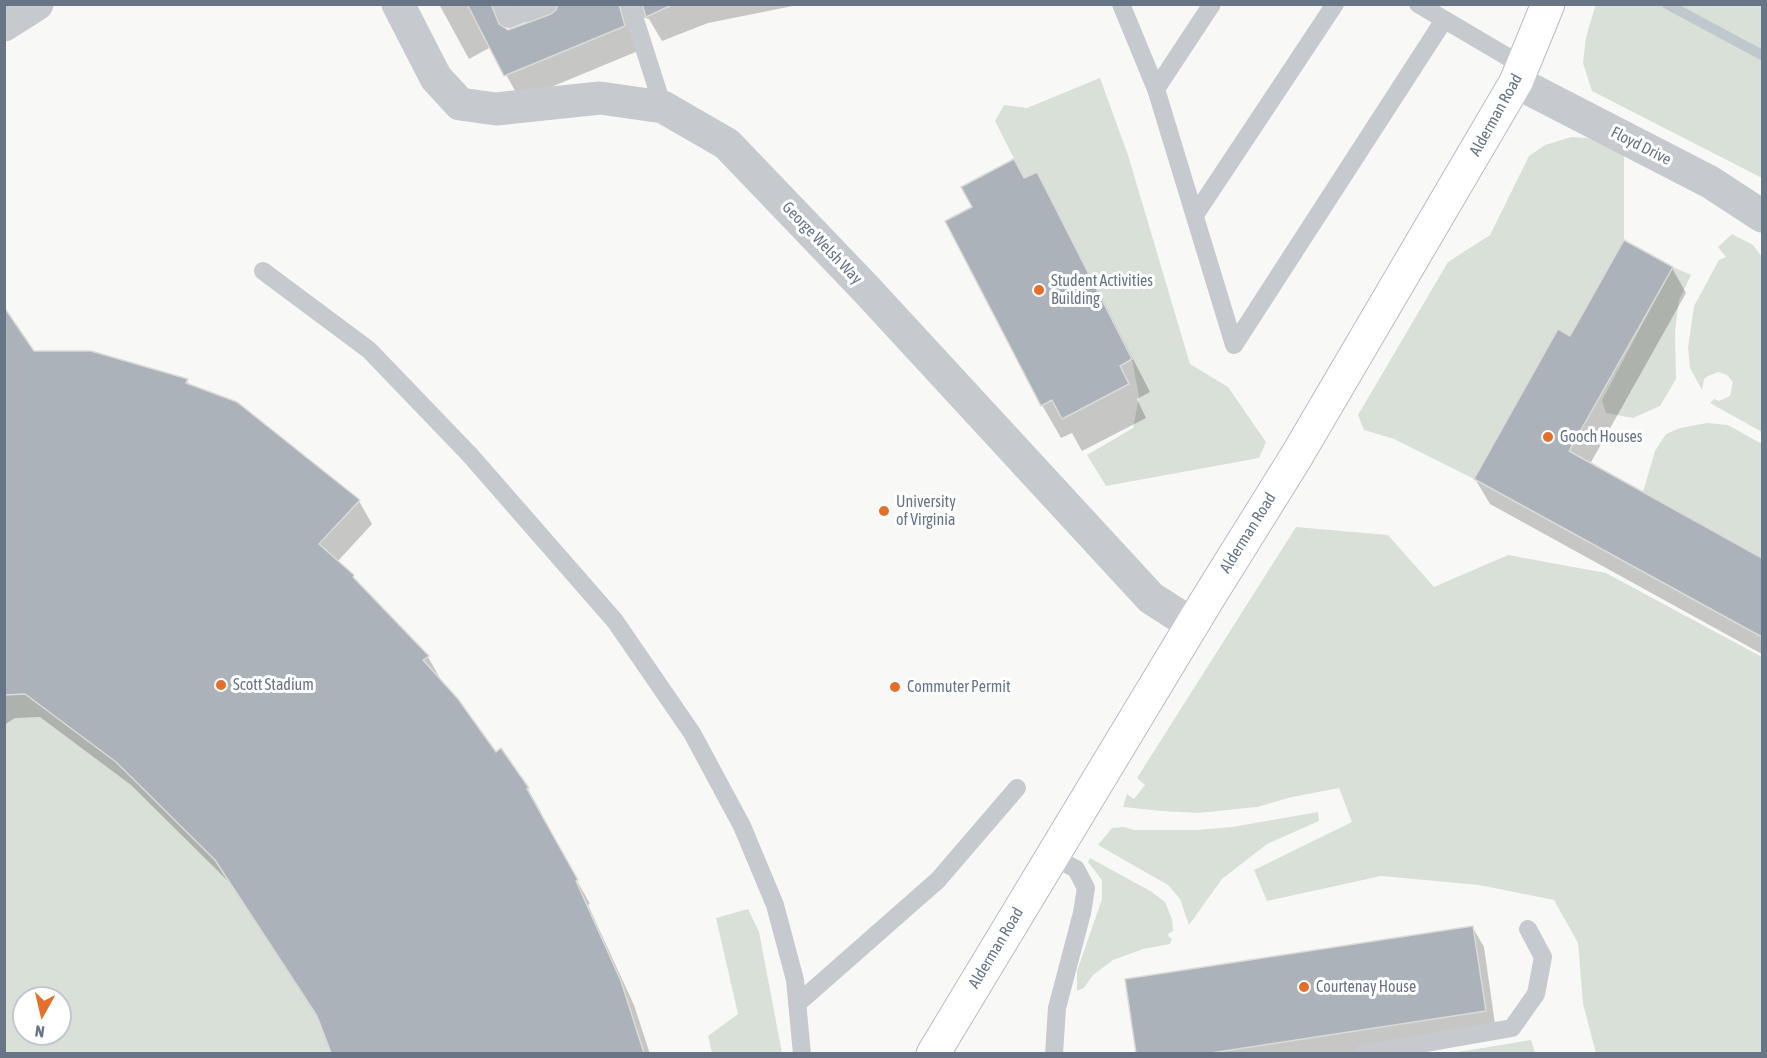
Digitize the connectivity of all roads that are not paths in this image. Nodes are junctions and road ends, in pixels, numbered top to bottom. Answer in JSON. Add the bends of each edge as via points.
{"nodes":[{"id":1,"x":37,"y":4,"type":"edge"},
{"id":2,"x":502,"y":4,"type":"edge"},
{"id":3,"x":548,"y":4,"type":"edge"},
{"id":4,"x":630,"y":4,"type":"edge"},
{"id":5,"x":1120,"y":4,"type":"edge"},
{"id":6,"x":1212,"y":4,"type":"edge"},
{"id":7,"x":1335,"y":4,"type":"edge"},
{"id":8,"x":1418,"y":4,"type":"edge"},
{"id":9,"x":1548,"y":4,"type":"edge"},
{"id":10,"x":401,"y":6,"type":"edge"},
{"id":11,"x":1444,"y":20,"type":"junction"},
{"id":12,"x":4,"y":25,"type":"edge"},
{"id":13,"x":1520,"y":74,"type":"junction"},
{"id":14,"x":1156,"y":89,"type":"junction"},
{"id":15,"x":663,"y":107,"type":"junction"},
{"id":16,"x":1195,"y":215,"type":"junction"},
{"id":17,"x":1762,"y":216,"type":"edge"},
{"id":18,"x":263,"y":271,"type":"dead end"},
{"id":19,"x":1193,"y":625,"type":"junction"},
{"id":20,"x":1017,"y":788,"type":"dead end"},
{"id":21,"x":1052,"y":856,"type":"junction"},
{"id":22,"x":1528,"y":929,"type":"dead end"},
{"id":23,"x":797,"y":1004,"type":"junction"},
{"id":24,"x":802,"y":1053,"type":"edge"},
{"id":25,"x":933,"y":1053,"type":"edge"},
{"id":26,"x":1054,"y":1053,"type":"edge"},
{"id":27,"x":1363,"y":1053,"type":"edge"}],
"edges":[{"from":1,"to":12,"type":"street"},
{"from":2,"to":3,"type":"lane","via":[[509,19]]},
{"from":4,"to":15,"type":"lane"},
{"from":5,"to":14,"type":"lane"},
{"from":6,"to":14,"type":"lane"},
{"from":7,"to":16,"type":"lane"},
{"from":8,"to":11,"type":"lane"},
{"from":9,"to":13,"type":"main road","name":"Alderman Road"},
{"from":10,"to":15,"type":"street","name":"George Welsh Way","via":[[436,78],[460,104],[495,109],[600,98]]},
{"from":11,"to":13,"type":"lane"},
{"from":11,"to":16,"type":"lane","via":[[1233,345]]},
{"from":13,"to":17,"type":"street","name":"Floyd Drive","via":[[1710,182]]},
{"from":13,"to":19,"type":"main road","name":"Alderman Road","via":[[1296,458]]},
{"from":14,"to":16,"type":"lane"},
{"from":15,"to":19,"type":"street","name":"George Welsh Way","via":[[727,144],[1151,597]]},
{"from":18,"to":23,"type":"lane","via":[[369,350],[470,455],[615,621],[692,733],[742,826],[775,905],[795,980]]},
{"from":19,"to":21,"type":"main road","name":"Alderman Road"},
{"from":20,"to":23,"type":"lane","via":[[938,880]]},
{"from":21,"to":25,"type":"main road","name":"Alderman Road"},
{"from":21,"to":26,"type":"lane","via":[[1076,869],[1086,888],[1058,1008]]},
{"from":22,"to":27,"type":"lane","via":[[1543,957],[1536,994],[1512,1028]]},
{"from":23,"to":24,"type":"lane"}]}
